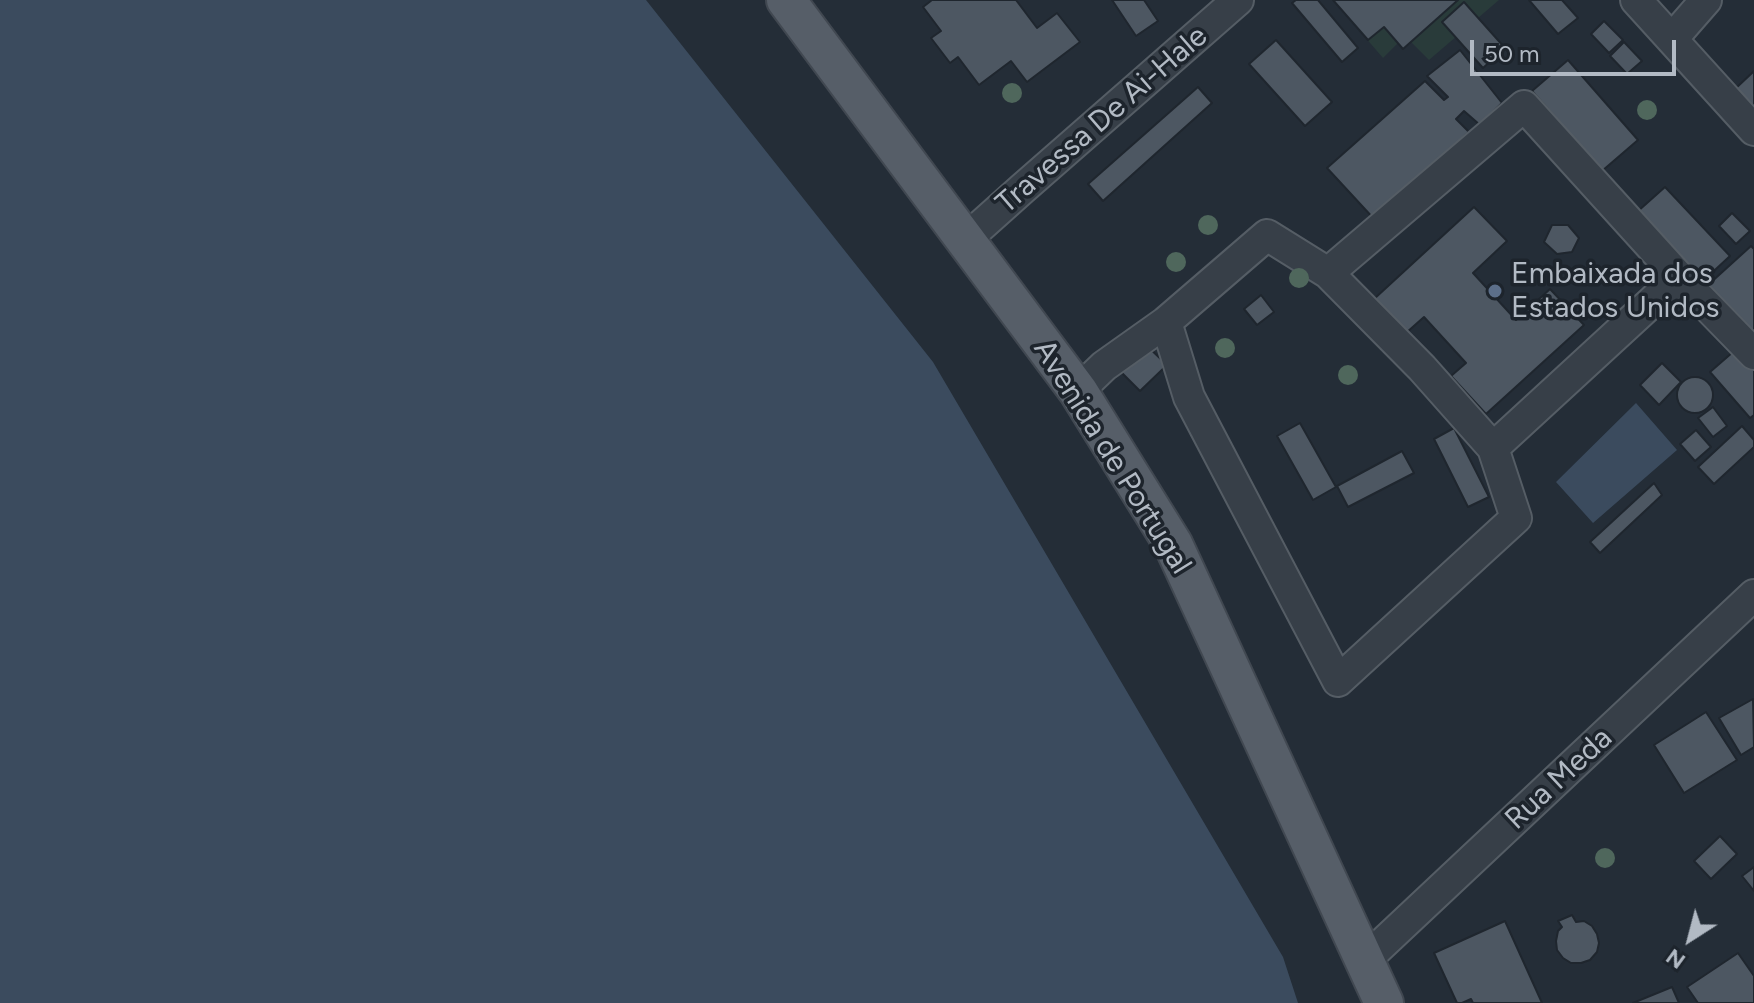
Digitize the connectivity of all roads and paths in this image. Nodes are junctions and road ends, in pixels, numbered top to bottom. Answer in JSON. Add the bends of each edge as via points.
{"nodes":[{"id":1,"x":786,"y":0,"type":"edge"},
{"id":2,"x":1238,"y":0,"type":"edge"},
{"id":3,"x":1636,"y":0,"type":"edge"},
{"id":4,"x":1706,"y":0,"type":"edge"},
{"id":5,"x":1672,"y":39,"type":"junction"},
{"id":6,"x":1754,"y":130,"type":"edge"},
{"id":7,"x":965,"y":240,"type":"junction"},
{"id":8,"x":1328,"y":273,"type":"junction"},
{"id":9,"x":1679,"y":277,"type":"junction"},
{"id":10,"x":1166,"y":322,"type":"junction"},
{"id":11,"x":1754,"y":354,"type":"edge"},
{"id":12,"x":1078,"y":391,"type":"junction"},
{"id":13,"x":1493,"y":448,"type":"junction"},
{"id":14,"x":1754,"y":595,"type":"edge"},
{"id":15,"x":1364,"y":961,"type":"junction"},
{"id":16,"x":1384,"y":1003,"type":"edge"}],
"edges":[{"from":1,"to":7,"type":"main road","name":"Avenida de Portugal"},
{"from":2,"to":7,"type":"street","name":"Travessa De Ai-Hale"},
{"from":3,"to":5,"type":"street"},
{"from":4,"to":5,"type":"street"},
{"from":5,"to":6,"type":"street"},
{"from":7,"to":12,"type":"main road","name":"Avenida de Portugal"},
{"from":8,"to":9,"type":"street","via":[[1524,106]]},
{"from":8,"to":10,"type":"street","via":[[1267,235]]},
{"from":8,"to":13,"type":"street"},
{"from":9,"to":11,"type":"street"},
{"from":9,"to":13,"type":"street"},
{"from":10,"to":12,"type":"street"},
{"from":10,"to":13,"type":"street","via":[[1189,397],[1338,681],[1516,518]]},
{"from":12,"to":15,"type":"main road","name":"Avenida de Portugal","via":[[1173,544]]},
{"from":14,"to":15,"type":"street","name":"Rua Meda"},
{"from":15,"to":16,"type":"main road","name":"Avenida de Portugal"}]}
